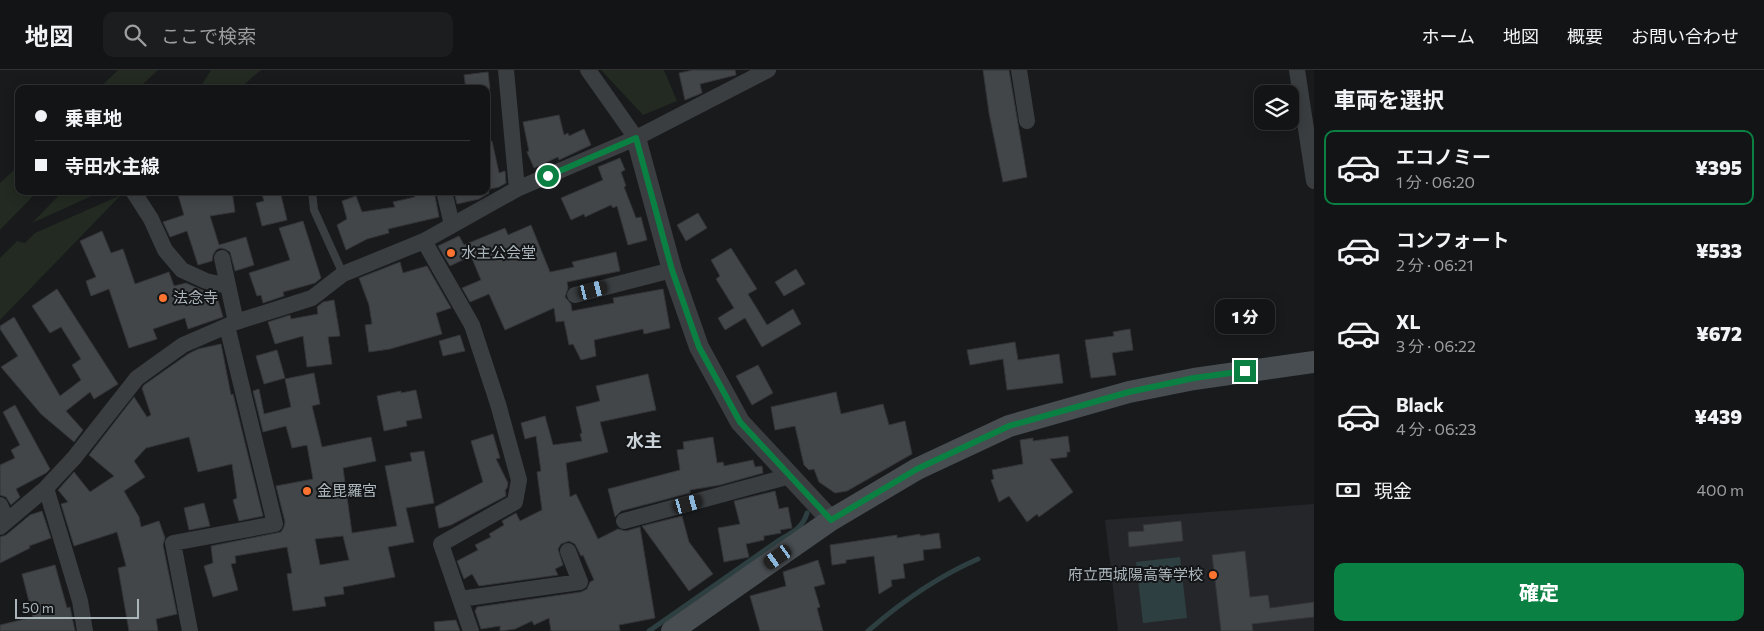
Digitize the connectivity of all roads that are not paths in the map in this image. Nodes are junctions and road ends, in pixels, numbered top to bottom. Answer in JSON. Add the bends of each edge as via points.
{"nodes":[{"id":1,"x":506,"y":70,"type":"edge"},
{"id":2,"x":588,"y":70,"type":"edge"},
{"id":3,"x":768,"y":70,"type":"edge"},
{"id":4,"x":1019,"y":70,"type":"edge"},
{"id":5,"x":1297,"y":70,"type":"edge"},
{"id":6,"x":1027,"y":122,"type":"dead end"},
{"id":7,"x":636,"y":138,"type":"junction"},
{"id":8,"x":1314,"y":181,"type":"edge"},
{"id":9,"x":517,"y":189,"type":"junction"},
{"id":10,"x":136,"y":195,"type":"edge"},
{"id":11,"x":312,"y":195,"type":"edge"},
{"id":12,"x":445,"y":195,"type":"edge"},
{"id":13,"x":452,"y":225,"type":"junction"},
{"id":14,"x":424,"y":241,"type":"junction"},
{"id":15,"x":222,"y":258,"type":"dead end"},
{"id":16,"x":672,"y":270,"type":"junction"},
{"id":17,"x":343,"y":274,"type":"junction"},
{"id":18,"x":228,"y":286,"type":"junction"},
{"id":19,"x":575,"y":295,"type":"dead end"},
{"id":20,"x":231,"y":324,"type":"junction"},
{"id":21,"x":1314,"y":362,"type":"edge"},
{"id":22,"x":790,"y":476,"type":"junction"},
{"id":23,"x":46,"y":488,"type":"junction"},
{"id":24,"x":0,"y":506,"type":"edge"},
{"id":25,"x":831,"y":520,"type":"junction"},
{"id":26,"x":624,"y":521,"type":"dead end"},
{"id":27,"x":4,"y":524,"type":"edge"},
{"id":28,"x":568,"y":551,"type":"dead end"},
{"id":29,"x":460,"y":599,"type":"junction"},
{"id":30,"x":85,"y":631,"type":"edge"},
{"id":31,"x":190,"y":631,"type":"edge"},
{"id":32,"x":471,"y":631,"type":"edge"},
{"id":33,"x":672,"y":631,"type":"edge"}],
"edges":[{"from":1,"to":9,"type":"street"},
{"from":2,"to":7,"type":"street"},
{"from":3,"to":7,"type":"street"},
{"from":4,"to":6,"type":"street"},
{"from":5,"to":8,"type":"street"},
{"from":7,"to":9,"type":"street"},
{"from":7,"to":16,"type":"street"},
{"from":9,"to":13,"type":"street"},
{"from":10,"to":18,"type":"street","via":[[165,250],[182,270],[206,281]]},
{"from":11,"to":17,"type":"lane","via":[[314,210]]},
{"from":12,"to":13,"type":"street"},
{"from":13,"to":14,"type":"street"},
{"from":14,"to":17,"type":"street"},
{"from":14,"to":29,"type":"street","via":[[472,325],[520,480],[515,502],[441,544]]},
{"from":15,"to":18,"type":"street"},
{"from":16,"to":19,"type":"street"},
{"from":16,"to":22,"type":"street","via":[[699,347],[740,422]]},
{"from":17,"to":20,"type":"street","via":[[312,298]]},
{"from":18,"to":20,"type":"street"},
{"from":20,"to":23,"type":"street","via":[[183,345],[137,378]]},
{"from":20,"to":31,"type":"street","via":[[275,524],[173,543]]},
{"from":21,"to":25,"type":"main road","via":[[1194,378],[1009,426],[917,469]]},
{"from":22,"to":25,"type":"street"},
{"from":22,"to":26,"type":"street"},
{"from":23,"to":27,"type":"street"},
{"from":23,"to":30,"type":"street","via":[[80,601]]},
{"from":24,"to":27,"type":"street"},
{"from":25,"to":33,"type":"main road"},
{"from":28,"to":29,"type":"street","via":[[580,582]]},
{"from":29,"to":32,"type":"street"}]}
